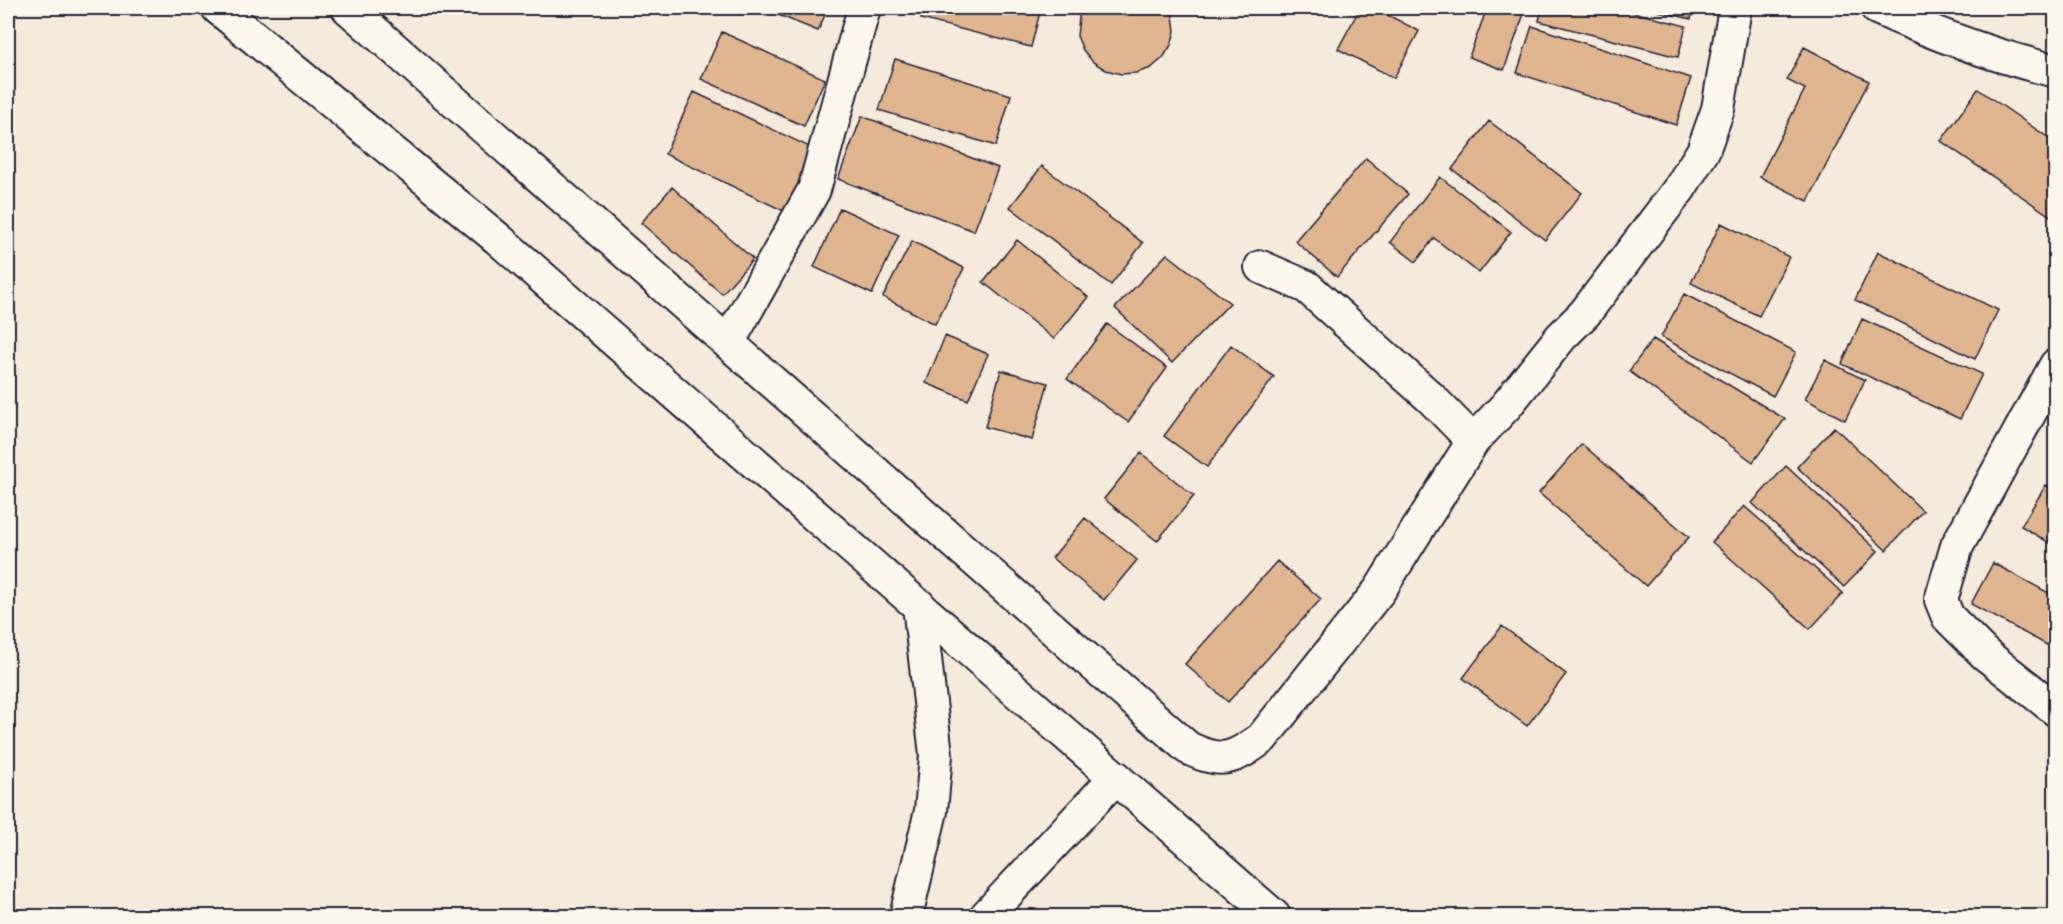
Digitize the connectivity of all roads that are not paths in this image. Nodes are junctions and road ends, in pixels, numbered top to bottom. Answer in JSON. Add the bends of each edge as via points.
{"nodes":[{"id":1,"x":218,"y":8,"type":"edge"},
{"id":2,"x":348,"y":8,"type":"edge"},
{"id":3,"x":864,"y":8,"type":"edge"},
{"id":4,"x":1735,"y":8,"type":"edge"},
{"id":5,"x":1876,"y":8,"type":"edge"},
{"id":6,"x":2055,"y":71,"type":"edge"},
{"id":7,"x":1261,"y":267,"type":"dead end"},
{"id":8,"x":728,"y":343,"type":"junction"},
{"id":9,"x":2055,"y":365,"type":"edge"},
{"id":10,"x":1473,"y":441,"type":"junction"},
{"id":11,"x":919,"y":605,"type":"junction"},
{"id":12,"x":2055,"y":710,"type":"edge"},
{"id":13,"x":1116,"y":777,"type":"junction"},
{"id":14,"x":906,"y":916,"type":"edge"},
{"id":15,"x":986,"y":916,"type":"edge"},
{"id":16,"x":1274,"y":916,"type":"edge"}],
"edges":[{"from":1,"to":11,"type":"street","via":[[497,238]]},
{"from":2,"to":8,"type":"street"},
{"from":3,"to":8,"type":"street","via":[[814,190]]},
{"from":4,"to":10,"type":"street","via":[[1718,109],[1703,151],[1680,188],[1585,313]]},
{"from":5,"to":6,"type":"street","via":[[2021,63]]},
{"from":7,"to":10,"type":"street","via":[[1307,287]]},
{"from":8,"to":10,"type":"street","via":[[1188,748],[1207,758],[1222,760],[1243,753],[1262,738],[1379,591]]},
{"from":9,"to":12,"type":"street","via":[[1957,546],[1941,600],[1948,617],[1985,654]]},
{"from":11,"to":13,"type":"street"},
{"from":11,"to":14,"type":"street","via":[[936,755],[931,811]]},
{"from":13,"to":15,"type":"street"},
{"from":13,"to":16,"type":"street"}]}
